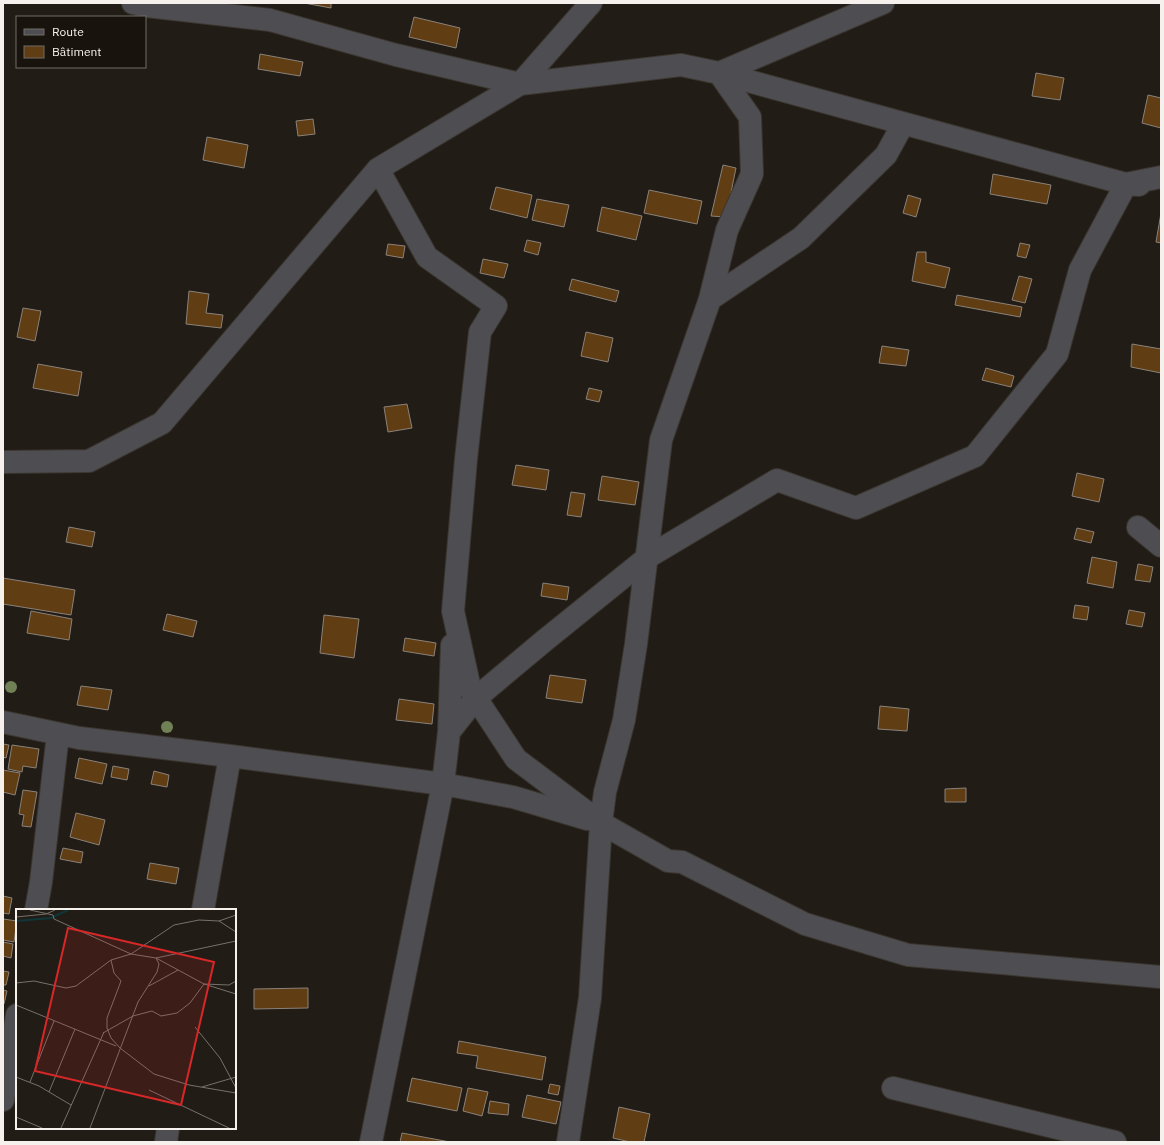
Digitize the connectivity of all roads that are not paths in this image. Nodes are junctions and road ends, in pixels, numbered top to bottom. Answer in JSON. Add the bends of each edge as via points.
{"nodes":[{"id":1,"x":134,"y":3,"type":"edge"},
{"id":2,"x":592,"y":3,"type":"edge"},
{"id":3,"x":883,"y":3,"type":"edge"},
{"id":4,"x":719,"y":73,"type":"junction"},
{"id":5,"x":520,"y":84,"type":"junction"},
{"id":6,"x":903,"y":124,"type":"junction"},
{"id":7,"x":378,"y":169,"type":"junction"},
{"id":8,"x":1161,"y":177,"type":"edge"},
{"id":9,"x":1126,"y":184,"type":"junction"},
{"id":10,"x":1161,"y":186,"type":"edge"},
{"id":11,"x":710,"y":299,"type":"junction"},
{"id":12,"x":3,"y":462,"type":"edge"},
{"id":13,"x":1138,"y":527,"type":"dead end"},
{"id":14,"x":1161,"y":546,"type":"edge"},
{"id":15,"x":648,"y":557,"type":"junction"},
{"id":16,"x":453,"y":611,"type":"junction"},
{"id":17,"x":476,"y":698,"type":"junction"},
{"id":18,"x":3,"y":722,"type":"edge"},
{"id":19,"x":449,"y":732,"type":"junction"},
{"id":20,"x":58,"y":734,"type":"junction"},
{"id":21,"x":230,"y":756,"type":"junction"},
{"id":22,"x":443,"y":784,"type":"junction"},
{"id":23,"x":601,"y":823,"type":"junction"},
{"id":24,"x":36,"y":909,"type":"edge"},
{"id":25,"x":203,"y":909,"type":"edge"},
{"id":26,"x":1161,"y":978,"type":"edge"},
{"id":27,"x":16,"y":1021,"type":"edge"},
{"id":28,"x":893,"y":1088,"type":"dead end"},
{"id":29,"x":3,"y":1100,"type":"edge"},
{"id":30,"x":168,"y":1129,"type":"edge"},
{"id":31,"x":166,"y":1142,"type":"edge"},
{"id":32,"x":371,"y":1142,"type":"edge"},
{"id":33,"x":568,"y":1142,"type":"edge"},
{"id":34,"x":1116,"y":1142,"type":"edge"}],
"edges":[{"from":1,"to":5,"type":"street","via":[[270,20],[396,55]]},
{"from":2,"to":5,"type":"street"},
{"from":3,"to":4,"type":"street"},
{"from":4,"to":5,"type":"street","via":[[682,65]]},
{"from":4,"to":6,"type":"street"},
{"from":4,"to":11,"type":"street","via":[[750,117],[752,174],[727,230]]},
{"from":5,"to":7,"type":"street"},
{"from":6,"to":9,"type":"street"},
{"from":6,"to":11,"type":"street","via":[[886,155],[800,238]]},
{"from":7,"to":12,"type":"street","via":[[162,423],[88,461]]},
{"from":7,"to":16,"type":"street","via":[[427,257],[496,306],[480,332]]},
{"from":8,"to":9,"type":"street"},
{"from":9,"to":10,"type":"street"},
{"from":9,"to":15,"type":"street","via":[[1080,270],[1057,354],[975,456],[856,508],[777,480]]},
{"from":11,"to":15,"type":"street","via":[[661,440]]},
{"from":13,"to":14,"type":"street"},
{"from":15,"to":17,"type":"street"},
{"from":15,"to":23,"type":"street","via":[[624,720],[605,792]]},
{"from":16,"to":17,"type":"street","via":[[470,689]]},
{"from":16,"to":19,"type":"street"},
{"from":17,"to":19,"type":"street"},
{"from":17,"to":23,"type":"street","via":[[516,759]]},
{"from":18,"to":20,"type":"street"},
{"from":19,"to":22,"type":"street"},
{"from":20,"to":21,"type":"street"},
{"from":20,"to":24,"type":"street","via":[[42,882]]},
{"from":21,"to":22,"type":"street"},
{"from":21,"to":25,"type":"street"},
{"from":22,"to":23,"type":"street","via":[[513,797]]},
{"from":22,"to":32,"type":"street"},
{"from":23,"to":26,"type":"street","via":[[668,861],[682,862],[805,924],[908,955]]},
{"from":23,"to":33,"type":"street","via":[[590,998]]},
{"from":27,"to":29,"type":"street"},
{"from":28,"to":34,"type":"street"},
{"from":30,"to":31,"type":"street"}]}
